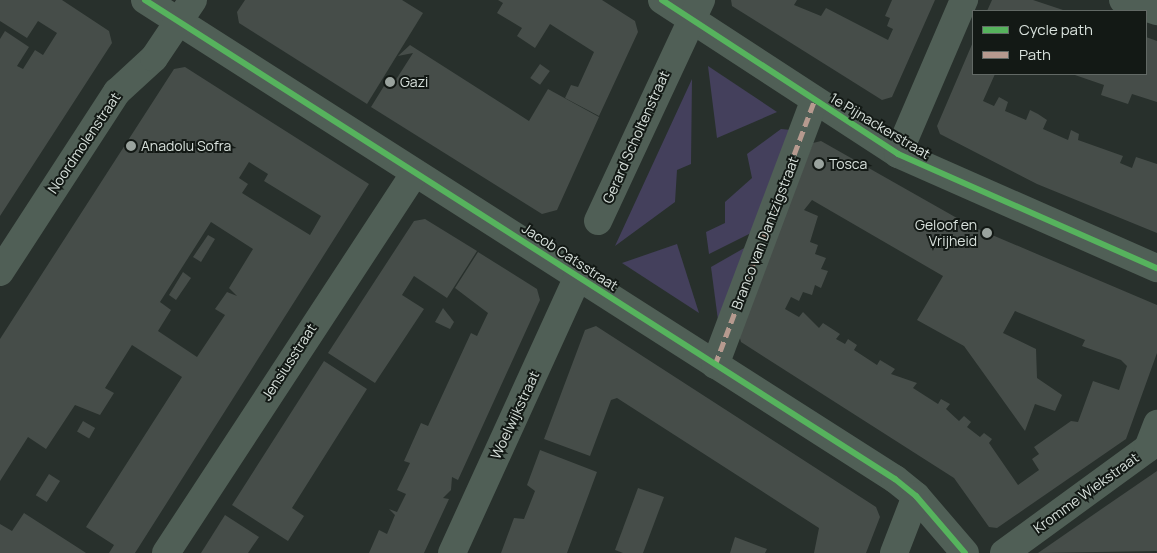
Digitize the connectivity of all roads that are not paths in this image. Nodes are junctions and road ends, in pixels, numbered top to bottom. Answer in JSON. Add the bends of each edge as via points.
{"nodes":[{"id":1,"x":145,"y":0,"type":"edge"},
{"id":2,"x":193,"y":0,"type":"edge"},
{"id":3,"x":662,"y":0,"type":"edge"},
{"id":4,"x":964,"y":0,"type":"edge"},
{"id":5,"x":1123,"y":0,"type":"edge"},
{"id":6,"x":697,"y":10,"type":"edge"},
{"id":7,"x":1157,"y":11,"type":"edge"},
{"id":8,"x":179,"y":22,"type":"junction"},
{"id":9,"x":814,"y":101,"type":"junction"},
{"id":10,"x":898,"y":154,"type":"junction"},
{"id":11,"x":415,"y":173,"type":"junction"},
{"id":12,"x":598,"y":221,"type":"dead end"},
{"id":13,"x":1157,"y":268,"type":"edge"},
{"id":14,"x":0,"y":272,"type":"edge"},
{"id":15,"x":578,"y":277,"type":"junction"},
{"id":16,"x":715,"y":365,"type":"junction"},
{"id":17,"x":1157,"y":424,"type":"edge"},
{"id":18,"x":916,"y":496,"type":"junction"},
{"id":19,"x":166,"y":553,"type":"edge"},
{"id":20,"x":452,"y":553,"type":"edge"},
{"id":21,"x":894,"y":553,"type":"edge"},
{"id":22,"x":965,"y":553,"type":"edge"},
{"id":23,"x":1004,"y":553,"type":"edge"}],
"edges":[{"from":1,"to":8,"type":"street","name":"Jacob Catsstraat"},
{"from":2,"to":8,"type":"street","name":"Noordmolenstraat"},
{"from":3,"to":6,"type":"street","name":"1e Pijnackerstraat"},
{"from":4,"to":10,"type":"street"},
{"from":5,"to":7,"type":"street"},
{"from":6,"to":9,"type":"street","name":"1e Pijnackerstraat"},
{"from":6,"to":12,"type":"street","name":"Gerard Scholtenstraat"},
{"from":8,"to":11,"type":"street","name":"Jacob Catsstraat"},
{"from":8,"to":14,"type":"street","name":"Noordmolenstraat","via":[[154,58],[117,92]]},
{"from":9,"to":10,"type":"street","name":"1e Pijnackerstraat"},
{"from":9,"to":16,"type":"street","name":"Branco van Dantzigstraat"},
{"from":10,"to":13,"type":"street","name":"1e Pijnackerstraat"},
{"from":11,"to":15,"type":"street","name":"Jacob Catsstraat"},
{"from":11,"to":19,"type":"street","name":"Jensiusstraat"},
{"from":15,"to":16,"type":"street","name":"Jacob Catsstraat"},
{"from":15,"to":20,"type":"street","name":"Woelwijkstraat"},
{"from":16,"to":18,"type":"street","name":"Jacob Catsstraat"},
{"from":17,"to":23,"type":"street","name":"Kromme Wiekstraat","via":[[1148,448]]},
{"from":18,"to":21,"type":"street"},
{"from":18,"to":22,"type":"street","name":"Jacob Catsstraat"}]}
